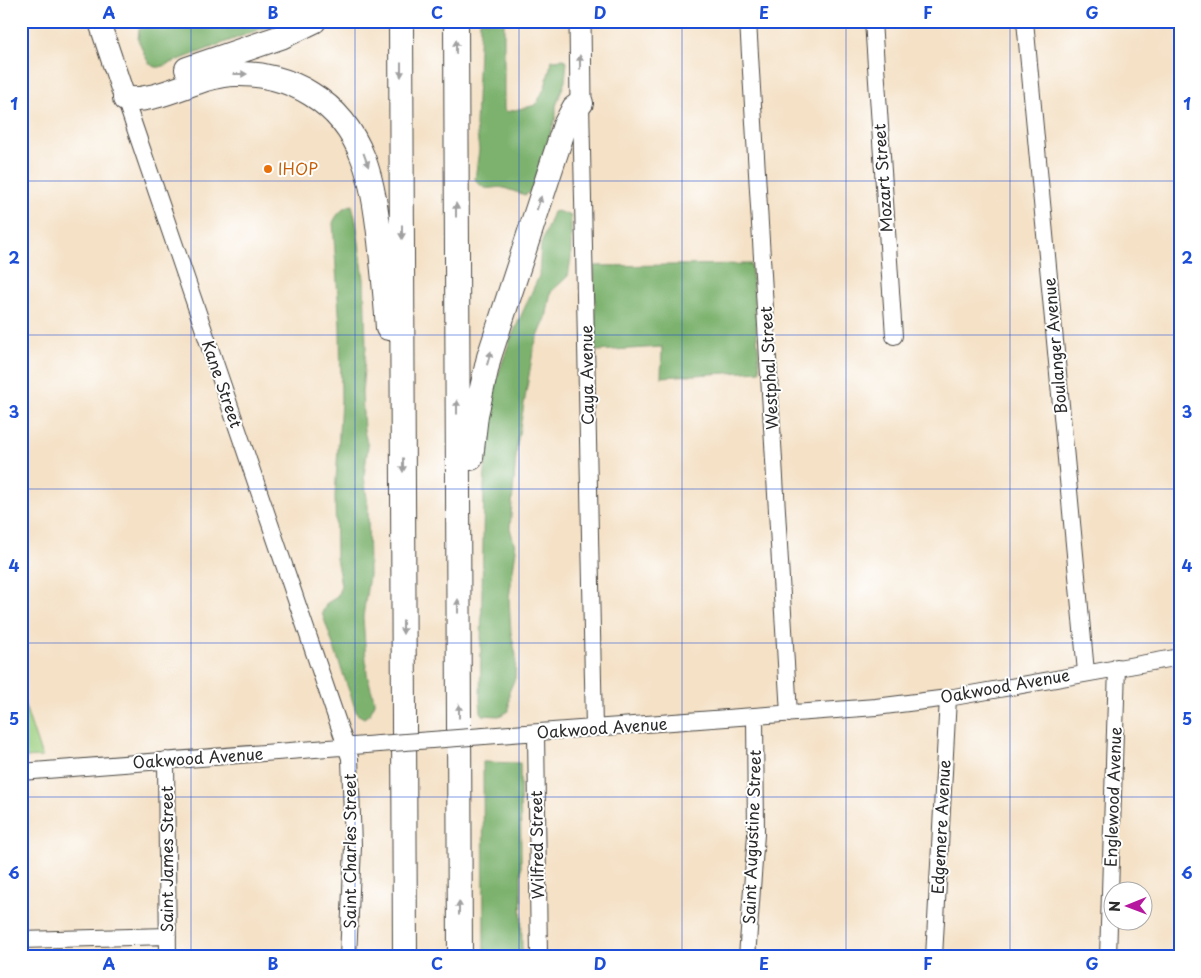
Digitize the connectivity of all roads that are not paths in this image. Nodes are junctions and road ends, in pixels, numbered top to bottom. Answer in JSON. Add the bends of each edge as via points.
{"nodes":[{"id":1,"x":99,"y":21,"type":"edge"},
{"id":2,"x":314,"y":21,"type":"edge"},
{"id":3,"x":401,"y":21,"type":"edge"},
{"id":4,"x":456,"y":21,"type":"edge"},
{"id":5,"x":580,"y":21,"type":"edge"},
{"id":6,"x":748,"y":21,"type":"edge"},
{"id":7,"x":873,"y":21,"type":"edge"},
{"id":8,"x":1025,"y":21,"type":"edge"},
{"id":9,"x":125,"y":99,"type":"junction"},
{"id":10,"x":581,"y":102,"type":"junction"},
{"id":11,"x":894,"y":336,"type":"dead end"},
{"id":12,"x":402,"y":439,"type":"junction"},
{"id":13,"x":458,"y":543,"type":"junction"},
{"id":14,"x":1180,"y":657,"type":"edge"},
{"id":15,"x":1117,"y":667,"type":"junction"},
{"id":16,"x":1086,"y":672,"type":"junction"},
{"id":17,"x":948,"y":698,"type":"junction"},
{"id":18,"x":789,"y":714,"type":"junction"},
{"id":19,"x":755,"y":717,"type":"junction"},
{"id":20,"x":594,"y":728,"type":"junction"},
{"id":21,"x":536,"y":733,"type":"junction"},
{"id":22,"x":346,"y":746,"type":"junction"},
{"id":23,"x":166,"y":760,"type":"junction"},
{"id":24,"x":21,"y":772,"type":"edge"},
{"id":25,"x":168,"y":936,"type":"junction"},
{"id":26,"x":21,"y":940,"type":"edge"},
{"id":27,"x":168,"y":957,"type":"edge"},
{"id":28,"x":348,"y":957,"type":"edge"},
{"id":29,"x":405,"y":957,"type":"edge"},
{"id":30,"x":460,"y":957,"type":"edge"},
{"id":31,"x":539,"y":957,"type":"edge"},
{"id":32,"x":748,"y":957,"type":"edge"},
{"id":33,"x":934,"y":957,"type":"edge"},
{"id":34,"x":1108,"y":957,"type":"edge"}],
"edges":[{"from":1,"to":9,"type":"main road","name":"Kane Street"},
{"from":2,"to":9,"type":"highway","via":[[282,37],[144,84]]},
{"from":3,"to":12,"type":"highway","one_way":true},
{"from":13,"to":4,"type":"highway","one_way":true},
{"from":10,"to":5,"type":"main road","name":"Caya Avenue","one_way":true},
{"from":6,"to":18,"type":"street","name":"Westphal Street"},
{"from":7,"to":11,"type":"street","name":"Mozart Street"},
{"from":8,"to":16,"type":"street","name":"Boulanger Avenue"},
{"from":9,"to":12,"type":"highway","one_way":true,"via":[[148,98],[215,76],[257,75],[285,81],[309,92],[348,126],[363,153],[374,190],[391,385]]},
{"from":9,"to":22,"type":"street","name":"Kane Street"},
{"from":13,"to":10,"type":"highway","one_way":true,"via":[[469,491],[476,414],[489,357],[565,125]]},
{"from":10,"to":20,"type":"street","name":"Caya Avenue"},
{"from":12,"to":29,"type":"highway","one_way":true},
{"from":30,"to":13,"type":"highway","one_way":true},
{"from":14,"to":15,"type":"street","name":"Oakwood Avenue"},
{"from":15,"to":16,"type":"street","name":"Oakwood Avenue"},
{"from":15,"to":34,"type":"street","name":"Englewood Avenue"},
{"from":16,"to":17,"type":"street","name":"Oakwood Avenue"},
{"from":17,"to":18,"type":"street","name":"Oakwood Avenue"},
{"from":17,"to":33,"type":"street","name":"Edgemere Avenue"},
{"from":18,"to":19,"type":"street","name":"Oakwood Avenue"},
{"from":19,"to":20,"type":"street","name":"Oakwood Avenue"},
{"from":19,"to":32,"type":"street","name":"Saint Augustine Street","via":[[756,834]]},
{"from":20,"to":21,"type":"street","name":"Oakwood Avenue"},
{"from":21,"to":22,"type":"street","name":"Oakwood Avenue","bridge":true},
{"from":21,"to":31,"type":"street","name":"Wilfred Street"},
{"from":22,"to":23,"type":"street","name":"Oakwood Avenue"},
{"from":22,"to":28,"type":"street","name":"Saint Charles Street","via":[[351,768],[353,846]]},
{"from":23,"to":24,"type":"street","name":"Oakwood Avenue"},
{"from":23,"to":25,"type":"street","name":"Saint James Street"},
{"from":25,"to":26,"type":"street"},
{"from":25,"to":27,"type":"street","name":"Saint James Street"}]}
